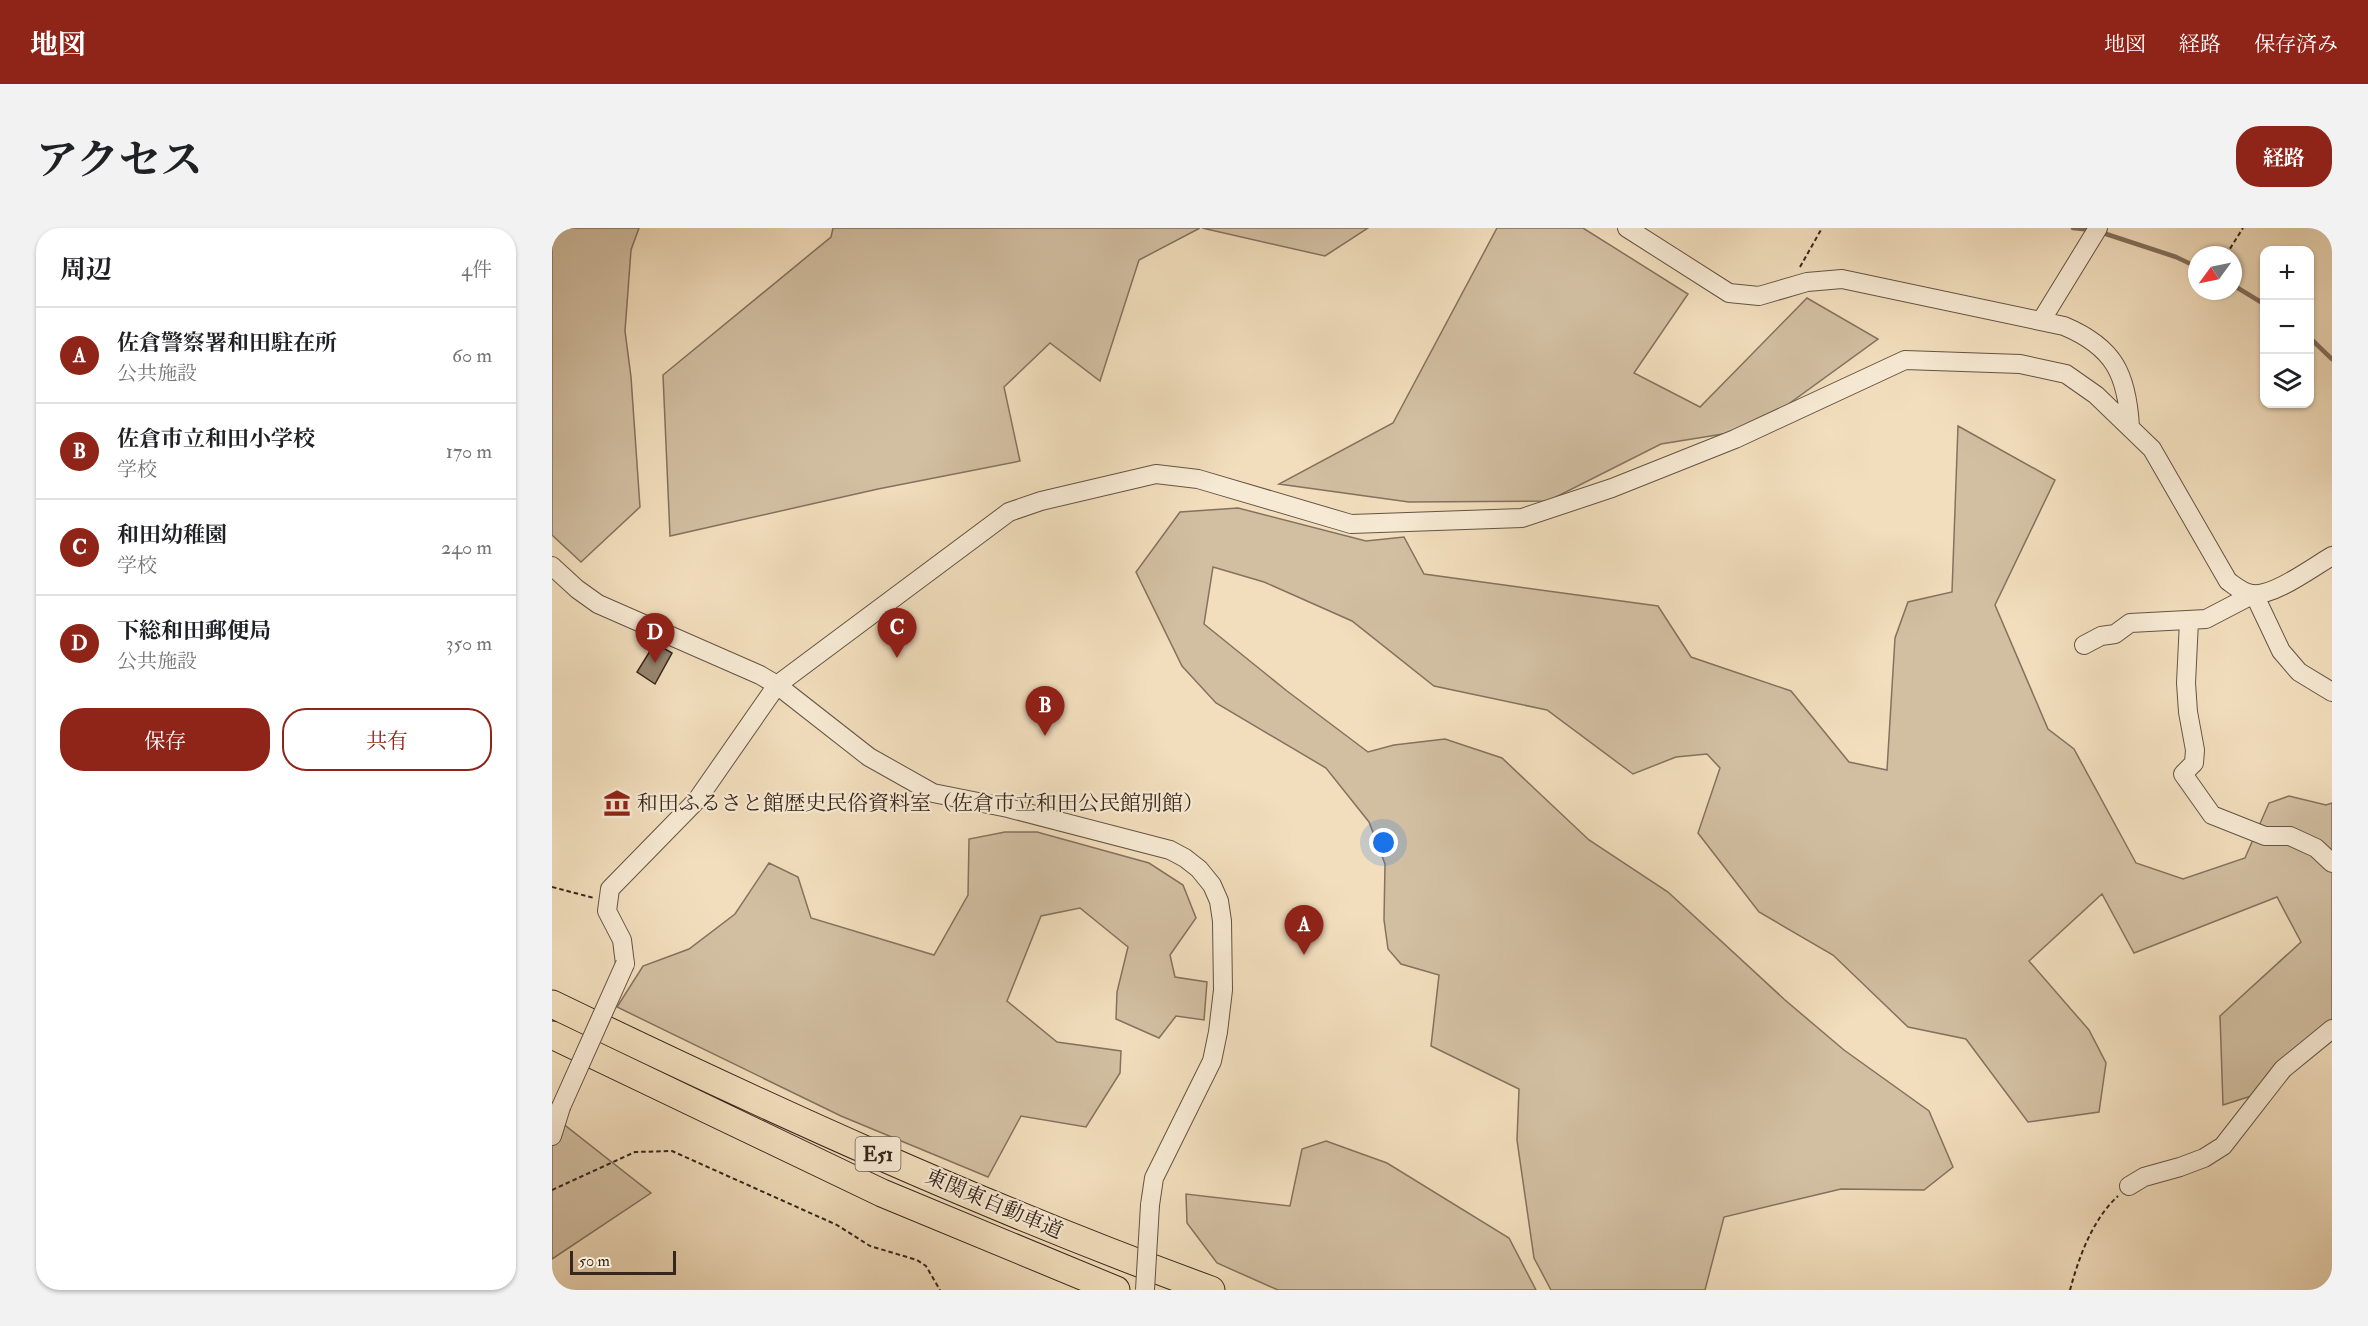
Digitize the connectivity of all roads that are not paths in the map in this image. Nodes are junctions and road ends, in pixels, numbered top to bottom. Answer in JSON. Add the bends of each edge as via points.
{"nodes":[{"id":1,"x":1627,"y":228,"type":"edge"},
{"id":2,"x":2098,"y":228,"type":"edge"},
{"id":3,"x":2041,"y":321,"type":"junction"},
{"id":4,"x":2130,"y":427,"type":"junction"},
{"id":5,"x":2332,"y":556,"type":"edge"},
{"id":6,"x":552,"y":566,"type":"edge"},
{"id":7,"x":2254,"y":594,"type":"junction"},
{"id":8,"x":2189,"y":621,"type":"junction"},
{"id":9,"x":2084,"y":645,"type":"dead end"},
{"id":10,"x":777,"y":686,"type":"junction"},
{"id":11,"x":2332,"y":692,"type":"edge"},
{"id":12,"x":2332,"y":863,"type":"edge"},
{"id":13,"x":552,"y":1004,"type":"edge"},
{"id":14,"x":2332,"y":1029,"type":"edge"},
{"id":15,"x":552,"y":1035,"type":"edge"},
{"id":16,"x":552,"y":1136,"type":"edge"},
{"id":17,"x":2129,"y":1186,"type":"road end"},
{"id":18,"x":1116,"y":1290,"type":"edge"},
{"id":19,"x":1145,"y":1290,"type":"edge"},
{"id":20,"x":1211,"y":1290,"type":"edge"}],
"edges":[{"from":1,"to":3,"type":"street","via":[[1729,293],[1759,296],[1822,280],[1842,279]]},
{"from":2,"to":3,"type":"street"},
{"from":3,"to":4,"type":"street","via":[[2086,336],[2106,353],[2120,372],[2128,398]]},
{"from":4,"to":7,"type":"street","via":[[2152,449],[2228,581]]},
{"from":4,"to":10,"type":"street","via":[[2067,374],[2020,364],[1905,360],[1725,443],[1612,488],[1522,518],[1351,524],[1198,479],[1156,474],[1009,512]]},
{"from":5,"to":7,"type":"street","via":[[2271,591]]},
{"from":6,"to":10,"type":"street","via":[[598,604]]},
{"from":7,"to":8,"type":"street","via":[[2205,619]]},
{"from":7,"to":11,"type":"street","via":[[2282,651],[2299,672]]},
{"from":8,"to":9,"type":"street","via":[[2130,623],[2115,634]]},
{"from":8,"to":12,"type":"street","via":[[2187,702],[2194,762],[2182,774],[2212,815],[2265,836],[2290,836],[2316,848]]},
{"from":10,"to":16,"type":"street","bridge":true,"via":[[697,800],[610,889],[607,911],[622,940],[625,964],[561,1107]]},
{"from":10,"to":19,"type":"street","bridge":true,"via":[[869,757],[933,793],[1170,850],[1199,869],[1212,885],[1222,921],[1223,990],[1218,1032],[1212,1061],[1154,1178]]},
{"from":13,"to":20,"type":"highway","name":"東関東自動車道","number":"E51","via":[[930,1177],[1122,1258]]},
{"from":14,"to":17,"type":"street","via":[[2283,1069],[2223,1146],[2204,1158],[2144,1177]]},
{"from":15,"to":18,"type":"highway","name":"東関東自動車道","number":"E51","via":[[882,1193]]}]}
